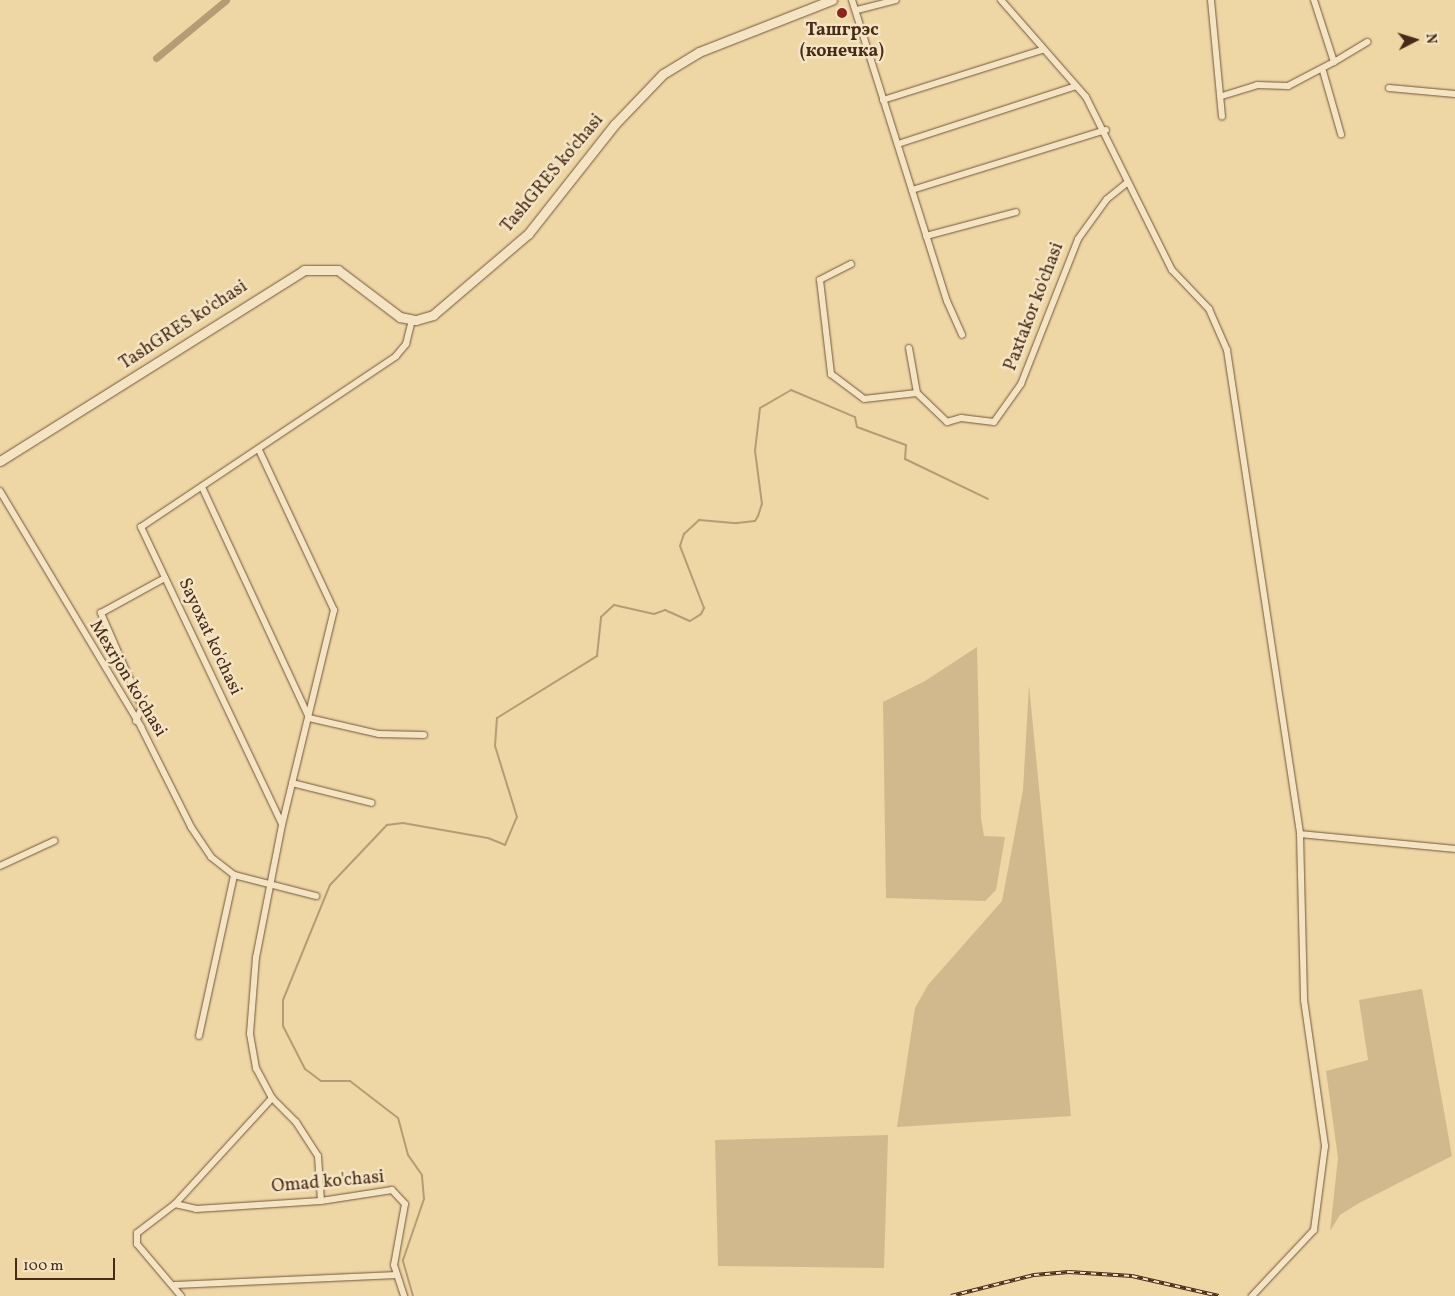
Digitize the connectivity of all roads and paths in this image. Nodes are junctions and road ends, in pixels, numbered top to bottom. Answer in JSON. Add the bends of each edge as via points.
{"nodes":[{"id":1,"x":832,"y":0,"type":"edge"},
{"id":2,"x":852,"y":0,"type":"edge"},
{"id":3,"x":896,"y":0,"type":"edge"},
{"id":4,"x":1001,"y":0,"type":"edge"},
{"id":5,"x":1211,"y":0,"type":"edge"},
{"id":6,"x":1314,"y":0,"type":"edge"},
{"id":7,"x":857,"y":10,"type":"junction"},
{"id":8,"x":1367,"y":42,"type":"dead end"},
{"id":9,"x":1042,"y":50,"type":"junction"},
{"id":10,"x":1334,"y":62,"type":"junction"},
{"id":11,"x":1323,"y":71,"type":"junction"},
{"id":12,"x":1076,"y":86,"type":"junction"},
{"id":13,"x":1389,"y":88,"type":"dead end"},
{"id":14,"x":1455,"y":94,"type":"edge"},
{"id":15,"x":1222,"y":96,"type":"junction"},
{"id":16,"x":883,"y":100,"type":"junction"},
{"id":17,"x":1222,"y":116,"type":"dead end"},
{"id":18,"x":1106,"y":130,"type":"junction"},
{"id":19,"x":1341,"y":134,"type":"dead end"},
{"id":20,"x":898,"y":144,"type":"junction"},
{"id":21,"x":1127,"y":183,"type":"junction"},
{"id":22,"x":912,"y":190,"type":"junction"},
{"id":23,"x":1016,"y":212,"type":"dead end"},
{"id":24,"x":926,"y":236,"type":"junction"},
{"id":25,"x":851,"y":264,"type":"dead end"},
{"id":26,"x":412,"y":320,"type":"junction"},
{"id":27,"x":962,"y":335,"type":"dead end"},
{"id":28,"x":909,"y":348,"type":"dead end"},
{"id":29,"x":917,"y":393,"type":"junction"},
{"id":30,"x":259,"y":450,"type":"junction"},
{"id":31,"x":0,"y":461,"type":"edge"},
{"id":32,"x":202,"y":487,"type":"junction"},
{"id":33,"x":0,"y":491,"type":"edge"},
{"id":34,"x":165,"y":578,"type":"junction"},
{"id":35,"x":309,"y":718,"type":"junction"},
{"id":36,"x":136,"y":721,"type":"junction"},
{"id":37,"x":424,"y":734,"type":"dead end"},
{"id":38,"x":292,"y":783,"type":"junction"},
{"id":39,"x":372,"y":803,"type":"dead end"},
{"id":40,"x":282,"y":825,"type":"junction"},
{"id":41,"x":1300,"y":834,"type":"junction"},
{"id":42,"x":54,"y":842,"type":"dead end"},
{"id":43,"x":1455,"y":849,"type":"edge"},
{"id":44,"x":0,"y":866,"type":"edge"},
{"id":45,"x":234,"y":876,"type":"junction"},
{"id":46,"x":271,"y":885,"type":"junction"},
{"id":47,"x":316,"y":896,"type":"dead end"},
{"id":48,"x":199,"y":1036,"type":"dead end"},
{"id":49,"x":272,"y":1098,"type":"junction"},
{"id":50,"x":320,"y":1201,"type":"junction"},
{"id":51,"x":175,"y":1204,"type":"junction"},
{"id":52,"x":397,"y":1275,"type":"junction"},
{"id":53,"x":175,"y":1285,"type":"junction"},
{"id":54,"x":181,"y":1296,"type":"edge"},
{"id":55,"x":404,"y":1296,"type":"edge"},
{"id":56,"x":1252,"y":1296,"type":"edge"}],
"edges":[{"from":1,"to":26,"type":"main road","name":"TashGRES ko'chasi","via":[[699,52],[663,74],[615,124],[528,234],[444,308],[429,317]]},
{"from":2,"to":7,"type":"street"},
{"from":3,"to":7,"type":"street"},
{"from":4,"to":9,"type":"street"},
{"from":5,"to":15,"type":"street"},
{"from":6,"to":10,"type":"street"},
{"from":7,"to":16,"type":"street"},
{"from":8,"to":10,"type":"street"},
{"from":9,"to":12,"type":"street"},
{"from":9,"to":16,"type":"street"},
{"from":10,"to":11,"type":"street"},
{"from":11,"to":15,"type":"street","via":[[1288,86],[1257,85]]},
{"from":11,"to":19,"type":"street"},
{"from":12,"to":18,"type":"street"},
{"from":12,"to":20,"type":"street"},
{"from":13,"to":14,"type":"street"},
{"from":15,"to":17,"type":"street"},
{"from":16,"to":20,"type":"street"},
{"from":18,"to":21,"type":"street"},
{"from":18,"to":22,"type":"street"},
{"from":20,"to":22,"type":"street"},
{"from":21,"to":29,"type":"street","name":"Paxtakor ko'chasi","via":[[1107,199],[1078,239],[1021,384],[994,422],[961,418],[947,422]]},
{"from":21,"to":41,"type":"street","via":[[1172,270],[1209,310],[1228,350]]},
{"from":22,"to":24,"type":"street"},
{"from":23,"to":24,"type":"street"},
{"from":24,"to":27,"type":"street"},
{"from":25,"to":29,"type":"street","via":[[820,280],[830,374],[864,399]]},
{"from":26,"to":30,"type":"street","name":"Sayoxat ko'chasi","via":[[406,344],[396,356]]},
{"from":26,"to":31,"type":"main road","name":"TashGRES ko'chasi","via":[[390,313],[338,270],[304,270]]},
{"from":28,"to":29,"type":"street"},
{"from":30,"to":32,"type":"street","name":"Sayoxat ko'chasi"},
{"from":30,"to":35,"type":"street","via":[[334,610]]},
{"from":32,"to":34,"type":"street","name":"Sayoxat ko'chasi","via":[[141,527]]},
{"from":32,"to":35,"type":"street"},
{"from":33,"to":36,"type":"street","name":"Mexrjon ko'chasi"},
{"from":34,"to":36,"type":"street","via":[[101,614],[142,707]]},
{"from":34,"to":40,"type":"street","name":"Sayoxat ko'chasi"},
{"from":35,"to":37,"type":"street","via":[[379,734]]},
{"from":35,"to":38,"type":"street"},
{"from":36,"to":45,"type":"street","name":"Mexrjon ko'chasi","via":[[191,827],[211,856]]},
{"from":38,"to":39,"type":"street"},
{"from":38,"to":40,"type":"street"},
{"from":40,"to":46,"type":"street"},
{"from":41,"to":43,"type":"street"},
{"from":41,"to":56,"type":"street","via":[[1304,1000],[1325,1146],[1314,1230]]},
{"from":42,"to":44,"type":"street"},
{"from":45,"to":46,"type":"street","name":"Mexrjon ko'chasi"},
{"from":45,"to":48,"type":"street"},
{"from":46,"to":47,"type":"street","name":"Mexrjon ko'chasi"},
{"from":46,"to":49,"type":"street","via":[[256,957],[250,1034],[256,1068]]},
{"from":49,"to":50,"type":"street","via":[[296,1122],[318,1156]]},
{"from":49,"to":51,"type":"street"},
{"from":50,"to":51,"type":"street","name":"Omad ko'chasi","via":[[196,1209]]},
{"from":50,"to":52,"type":"street","name":"Omad ko'chasi","via":[[392,1190],[403,1198],[403,1226],[394,1265]]},
{"from":51,"to":53,"type":"street","via":[[137,1233],[137,1244]]},
{"from":52,"to":53,"type":"street"},
{"from":52,"to":55,"type":"street","name":"Omad ko'chasi"},
{"from":53,"to":54,"type":"street"}]}
